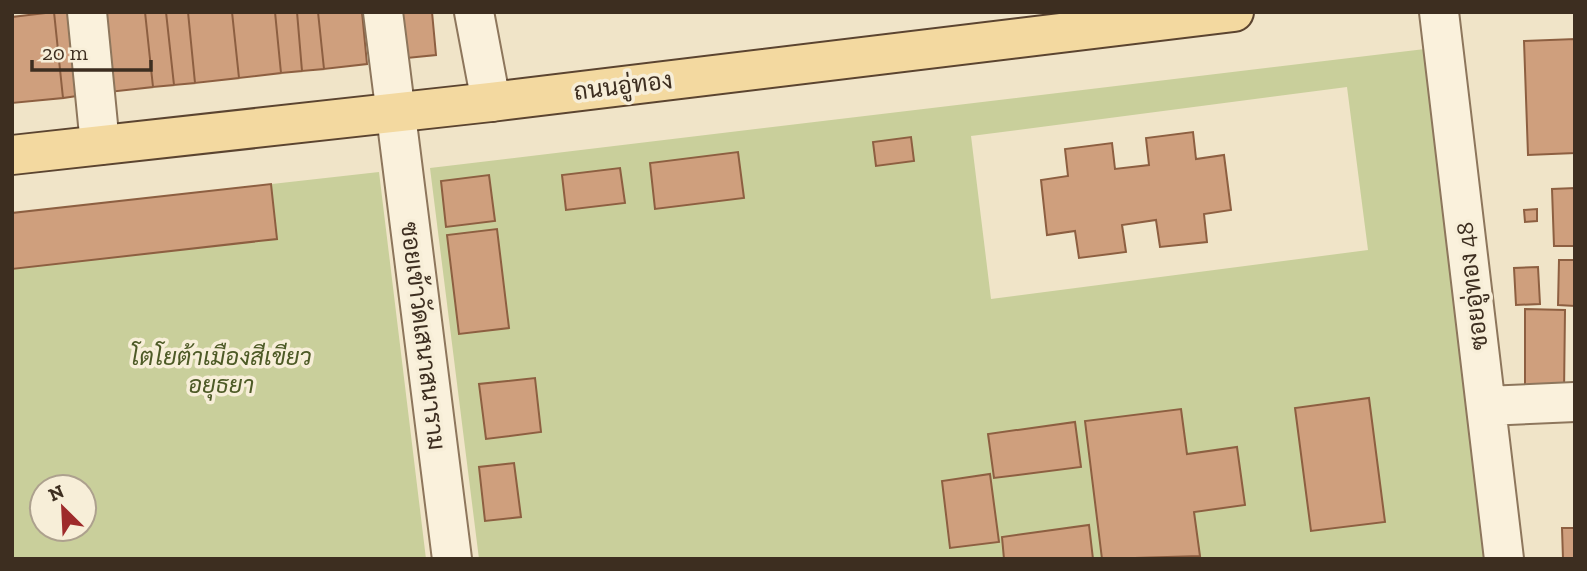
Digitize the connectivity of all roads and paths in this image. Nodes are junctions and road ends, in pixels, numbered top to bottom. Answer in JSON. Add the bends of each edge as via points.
{"nodes":[{"id":1,"x":88,"y":12,"type":"edge"},
{"id":2,"x":383,"y":12,"type":"edge"},
{"id":3,"x":474,"y":12,"type":"edge"},
{"id":4,"x":1234,"y":12,"type":"edge"},
{"id":5,"x":1439,"y":12,"type":"edge"},
{"id":6,"x":491,"y":102,"type":"junction"},
{"id":7,"x":394,"y":113,"type":"junction"},
{"id":8,"x":100,"y":145,"type":"junction"},
{"id":9,"x":12,"y":155,"type":"edge"},
{"id":10,"x":1575,"y":402,"type":"edge"},
{"id":11,"x":1486,"y":406,"type":"junction"},
{"id":12,"x":452,"y":559,"type":"edge"},
{"id":13,"x":1504,"y":559,"type":"edge"}],
"edges":[{"from":1,"to":8,"type":"street"},
{"from":2,"to":7,"type":"street","name":"ซอยเข้าวัดเสนาสนาราม"},
{"from":3,"to":6,"type":"street"},
{"from":4,"to":6,"type":"main road","name":"ถนนอู่ทอง"},
{"from":5,"to":11,"type":"street","name":"ซอยอู่ทอง 48"},
{"from":6,"to":7,"type":"main road","name":"ถนนอู่ทอง"},
{"from":7,"to":8,"type":"main road","name":"ถนนอู่ทอง"},
{"from":7,"to":12,"type":"street","name":"ซอยเข้าวัดเสนาสนาราม"},
{"from":8,"to":9,"type":"main road","name":"ถนนอู่ทอง"},
{"from":10,"to":11,"type":"street"},
{"from":11,"to":13,"type":"street","name":"ซอยอู่ทอง 48"}]}
